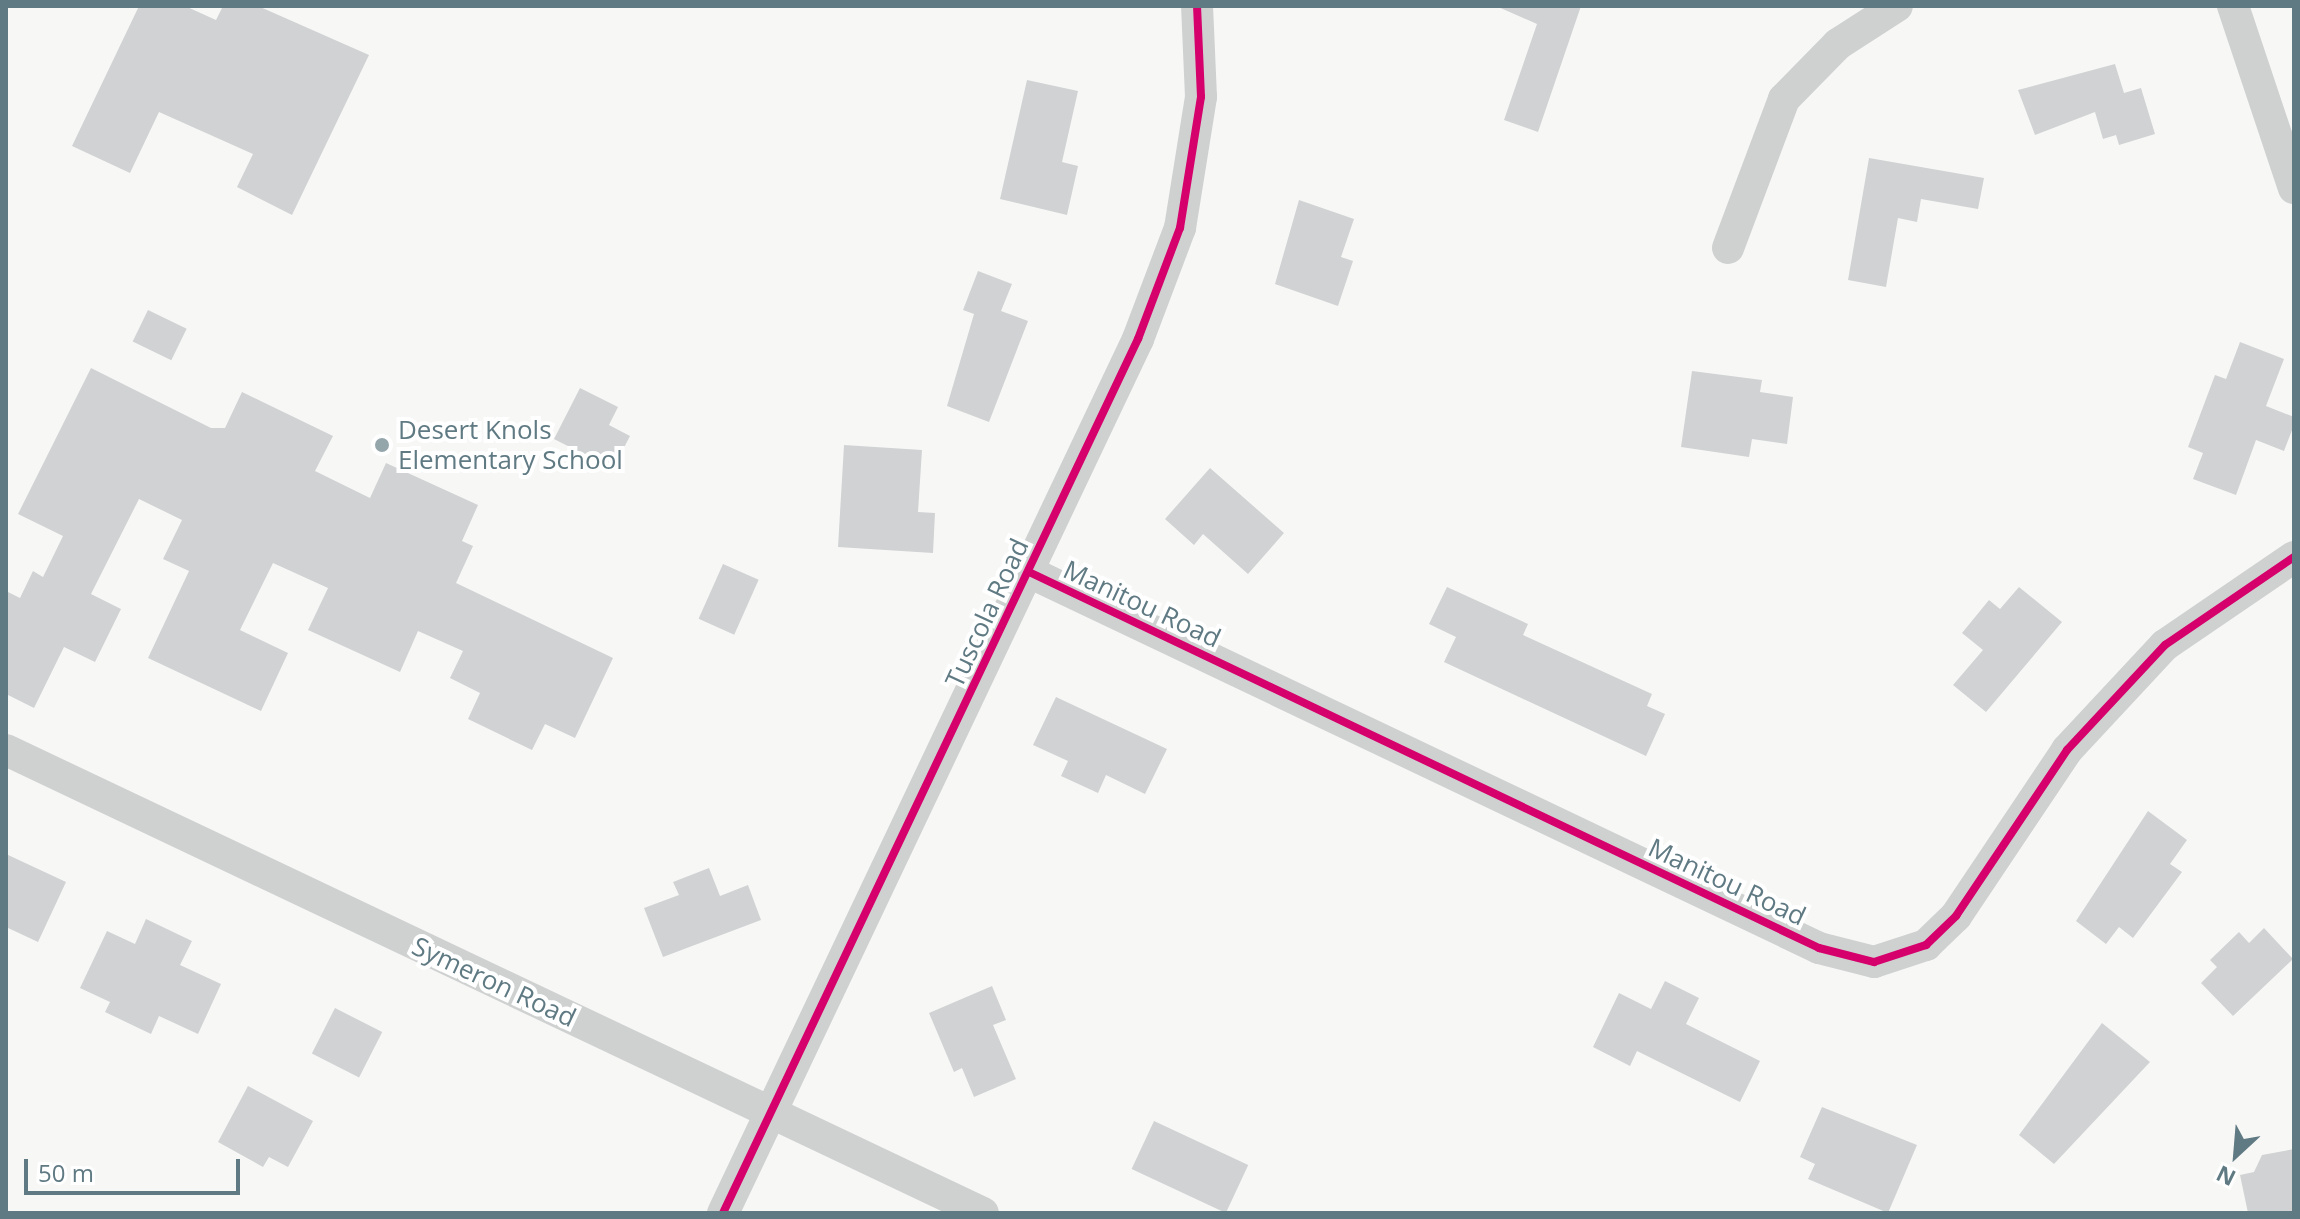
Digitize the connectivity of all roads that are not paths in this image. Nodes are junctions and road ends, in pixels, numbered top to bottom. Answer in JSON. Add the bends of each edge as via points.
{"nodes":[{"id":1,"x":1197,"y":6,"type":"edge"},
{"id":2,"x":1897,"y":6,"type":"edge"},
{"id":3,"x":2233,"y":6,"type":"edge"},
{"id":4,"x":2294,"y":188,"type":"edge"},
{"id":5,"x":1728,"y":248,"type":"dead end"},
{"id":6,"x":2294,"y":557,"type":"edge"},
{"id":7,"x":1029,"y":572,"type":"junction"},
{"id":8,"x":6,"y":750,"type":"edge"},
{"id":9,"x":772,"y":1111,"type":"junction"},
{"id":10,"x":723,"y":1213,"type":"edge"},
{"id":11,"x":983,"y":1213,"type":"edge"}],
"edges":[{"from":1,"to":7,"type":"street","name":"Tuscola Road","via":[[1201,97],[1180,228],[1138,339]]},
{"from":2,"to":5,"type":"street","via":[[1838,44],[1784,99]]},
{"from":3,"to":4,"type":"street"},
{"from":6,"to":7,"type":"street","name":"Manitou Road","via":[[2165,645],[2067,750],[1956,916],[1926,945],[1874,962],[1819,948]]},
{"from":7,"to":9,"type":"street","name":"Tuscola Road"},
{"from":8,"to":9,"type":"street","name":"Symeron Road"},
{"from":9,"to":10,"type":"street","name":"Tuscola Road"},
{"from":9,"to":11,"type":"street","name":"Symeron Road"}]}
